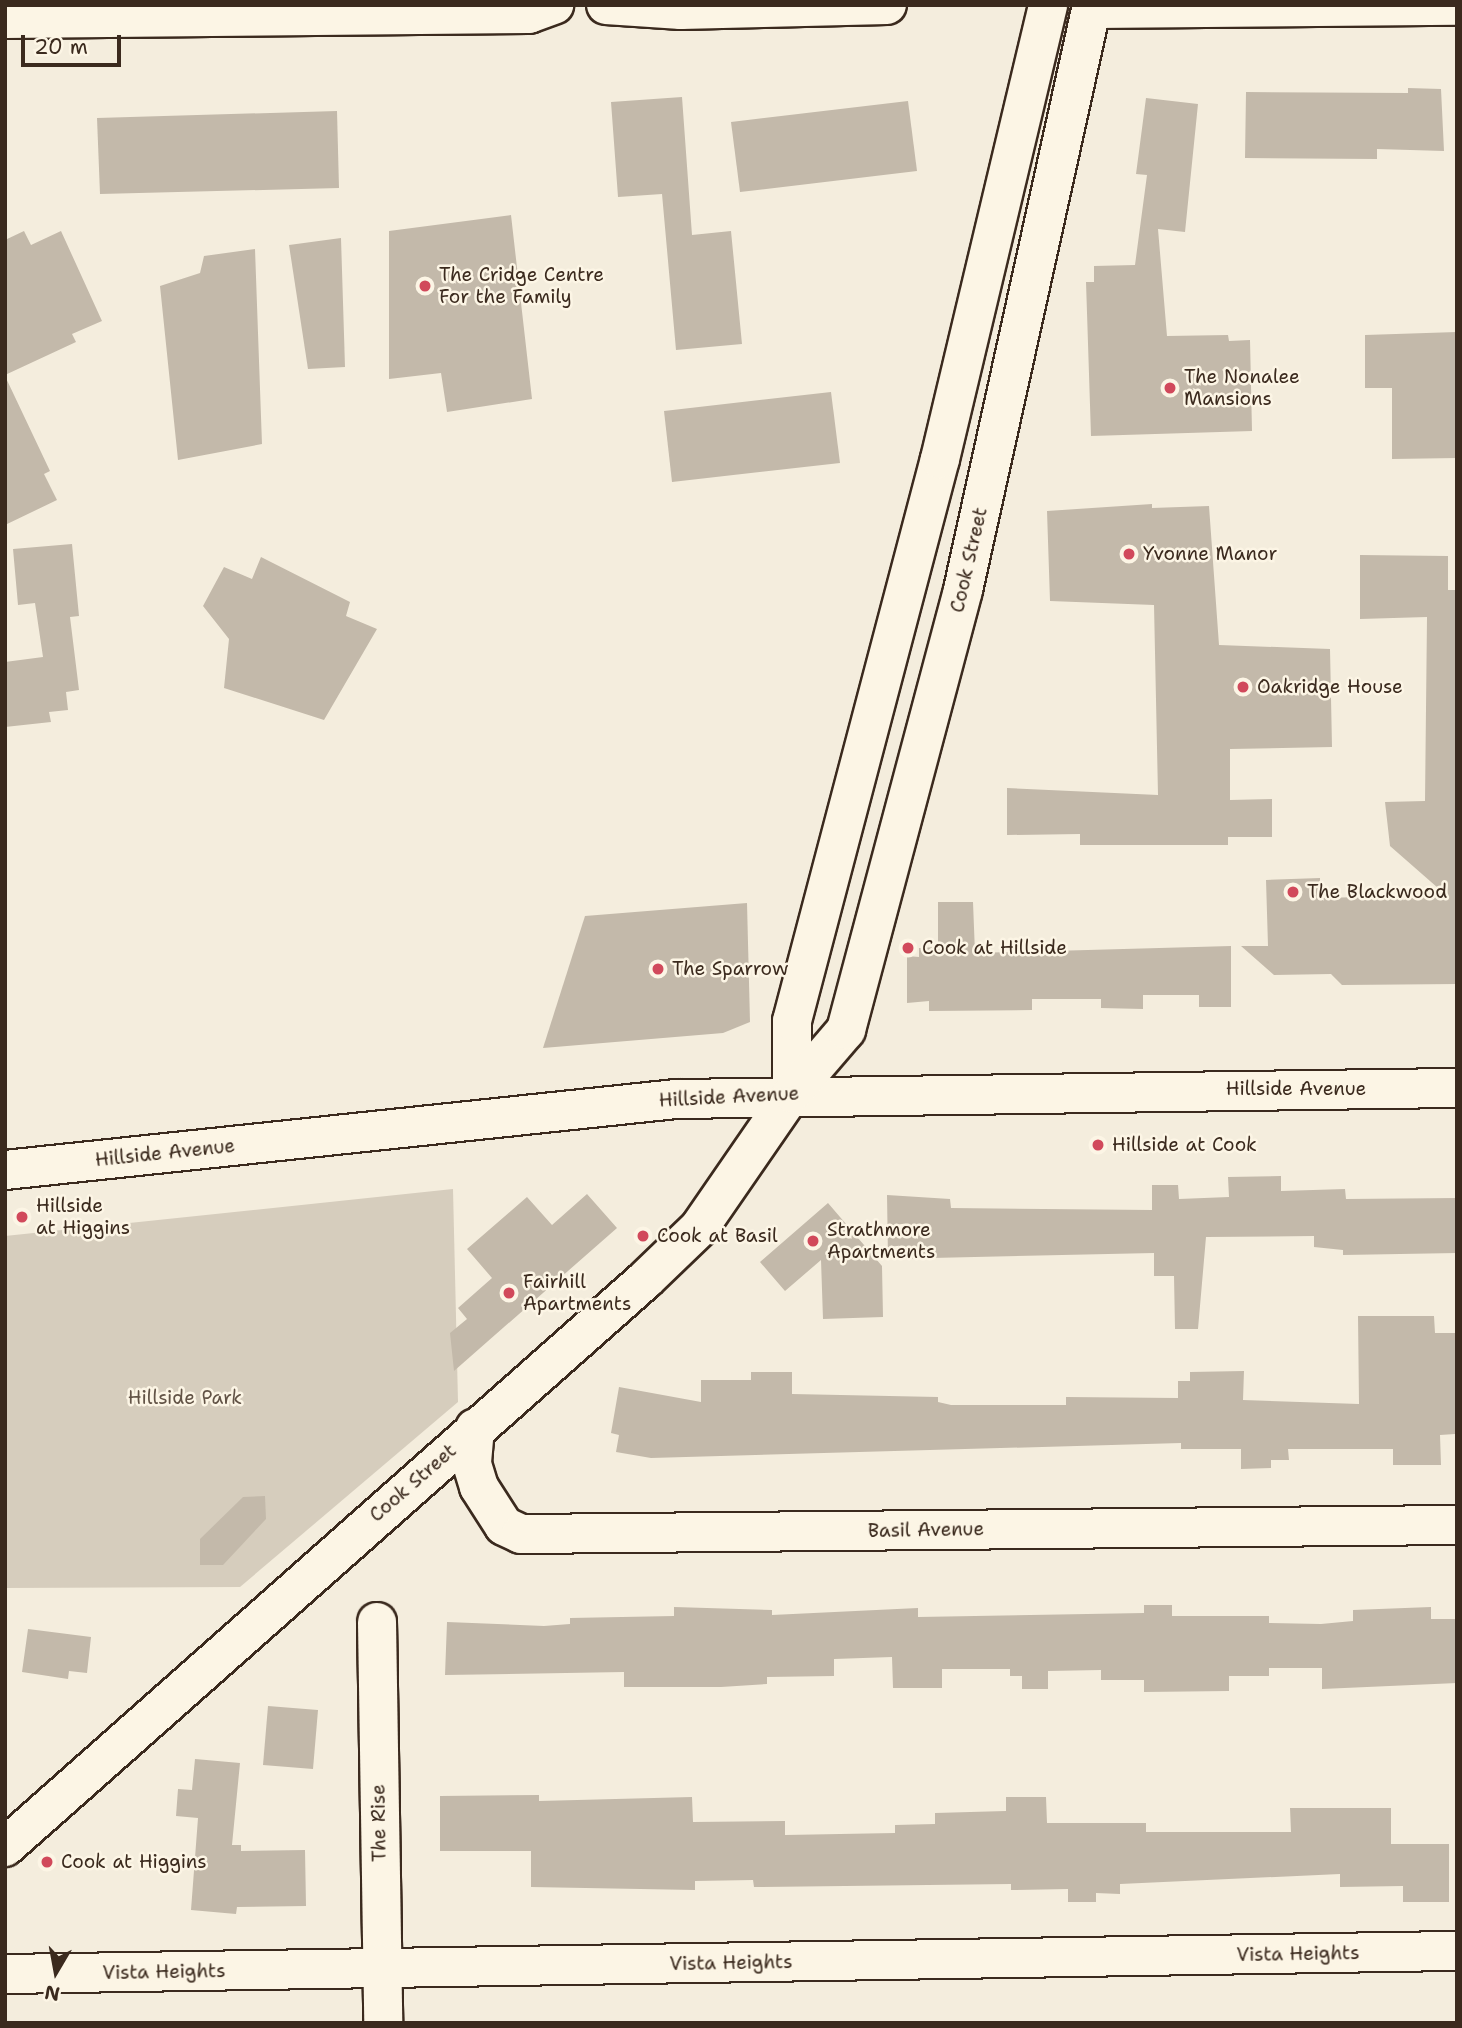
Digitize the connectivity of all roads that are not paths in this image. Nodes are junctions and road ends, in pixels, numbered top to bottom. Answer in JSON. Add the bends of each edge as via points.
{"nodes":[{"id":1,"x":554,"y":5,"type":"edge"},
{"id":2,"x":606,"y":5,"type":"edge"},
{"id":3,"x":887,"y":5,"type":"edge"},
{"id":4,"x":1048,"y":5,"type":"edge"},
{"id":5,"x":1457,"y":6,"type":"edge"},
{"id":6,"x":1092,"y":7,"type":"edge"},
{"id":7,"x":81,"y":14,"type":"edge"},
{"id":8,"x":5,"y":19,"type":"edge"},
{"id":9,"x":1457,"y":1088,"type":"edge"},
{"id":10,"x":792,"y":1093,"type":"junction"},
{"id":11,"x":5,"y":1170,"type":"edge"},
{"id":12,"x":475,"y":1429,"type":"junction"},
{"id":13,"x":1457,"y":1525,"type":"edge"},
{"id":14,"x":377,"y":1622,"type":"dead end"},
{"id":15,"x":5,"y":1847,"type":"edge"},
{"id":16,"x":1457,"y":1951,"type":"edge"},
{"id":17,"x":384,"y":1969,"type":"junction"},
{"id":18,"x":5,"y":1974,"type":"edge"},
{"id":19,"x":383,"y":2023,"type":"edge"}],
"edges":[{"from":1,"to":7,"type":"main road","via":[[529,14]]},
{"from":2,"to":3,"type":"main road","via":[[681,10]]},
{"from":4,"to":10,"type":"main road","via":[[940,459],[792,1021]]},
{"from":5,"to":6,"type":"main road"},
{"from":6,"to":10,"type":"main road","name":"Cook Street","via":[[963,590],[846,1030]]},
{"from":7,"to":8,"type":"main road"},
{"from":9,"to":10,"type":"main road","name":"Hillside Avenue"},
{"from":10,"to":11,"type":"main road","name":"Hillside Avenue","via":[[676,1099]]},
{"from":10,"to":12,"type":"main road","name":"Cook Street","via":[[699,1228]]},
{"from":12,"to":13,"type":"main road","name":"Basil Avenue","via":[[472,1464],[479,1487],[505,1526],[522,1534]]},
{"from":12,"to":15,"type":"main road","name":"Cook Street"},
{"from":14,"to":17,"type":"main road","name":"The Rise"},
{"from":16,"to":17,"type":"main road","name":"Vista Heights"},
{"from":17,"to":18,"type":"main road","name":"Vista Heights"},
{"from":17,"to":19,"type":"main road","name":"The Rise"}]}
